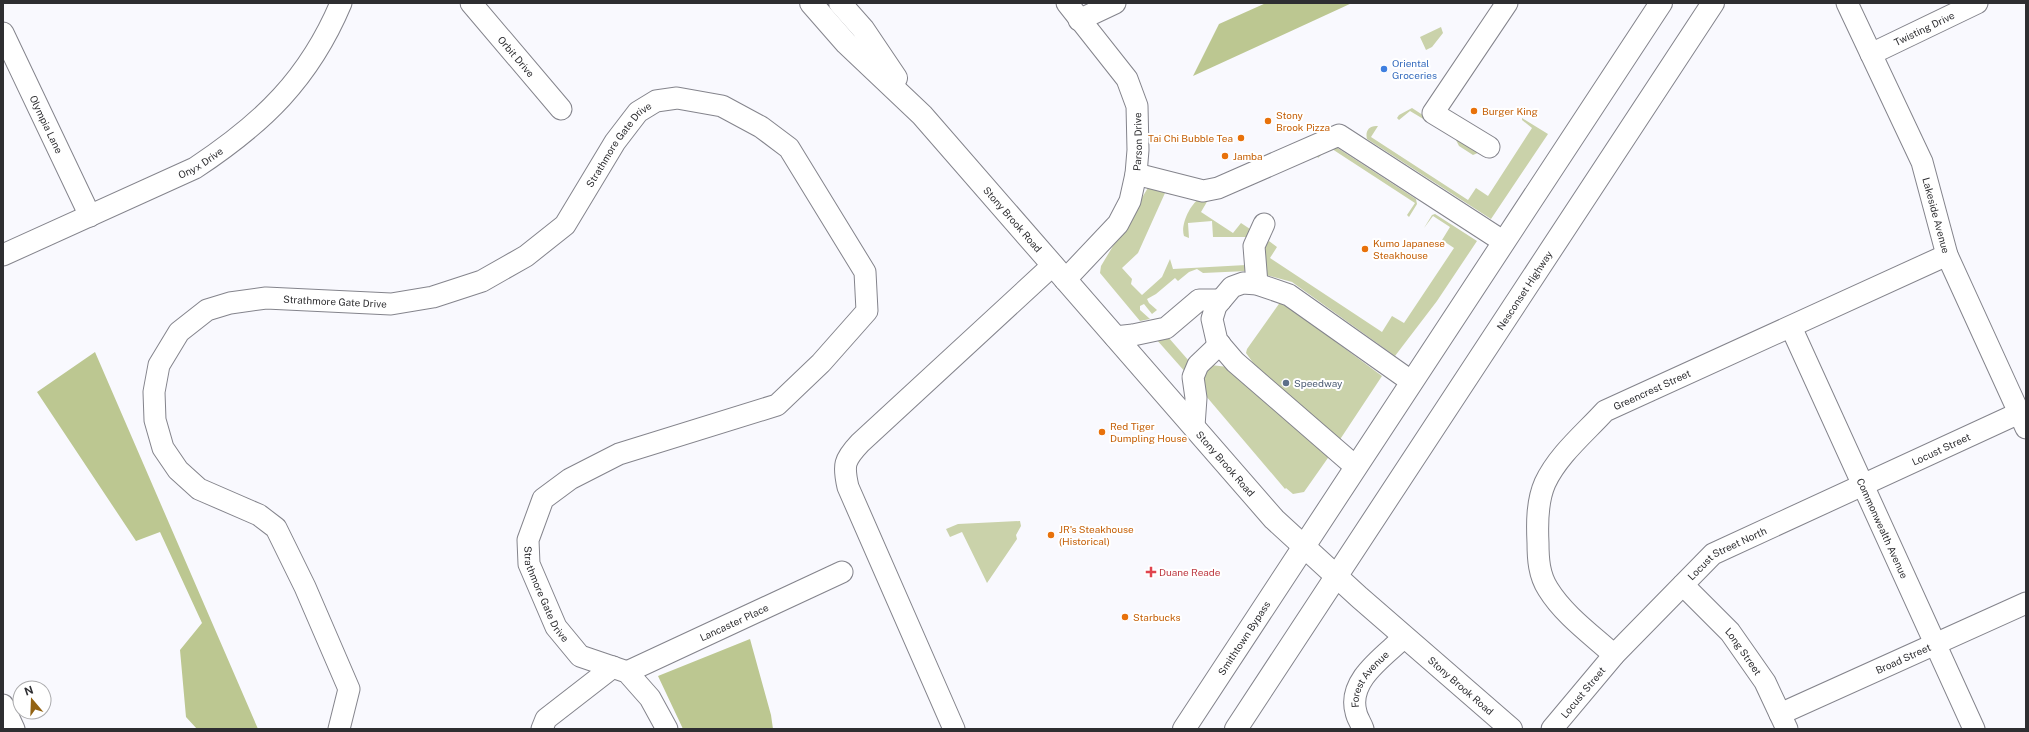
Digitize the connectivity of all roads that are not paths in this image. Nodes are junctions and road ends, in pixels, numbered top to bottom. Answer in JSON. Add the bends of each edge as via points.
{"nodes":[{"id":1,"x":341,"y":3,"type":"edge"},
{"id":2,"x":471,"y":3,"type":"edge"},
{"id":3,"x":811,"y":3,"type":"edge"},
{"id":4,"x":840,"y":3,"type":"edge"},
{"id":5,"x":1067,"y":3,"type":"edge"},
{"id":6,"x":1115,"y":3,"type":"edge"},
{"id":7,"x":1507,"y":3,"type":"edge"},
{"id":8,"x":1661,"y":3,"type":"edge"},
{"id":9,"x":1713,"y":3,"type":"edge"},
{"id":10,"x":1847,"y":3,"type":"edge"},
{"id":11,"x":1977,"y":3,"type":"edge"},
{"id":12,"x":1079,"y":20,"type":"junction"},
{"id":13,"x":3,"y":33,"type":"edge"},
{"id":14,"x":1871,"y":54,"type":"junction"},
{"id":15,"x":561,"y":109,"type":"dead end"},
{"id":16,"x":922,"y":115,"type":"junction"},
{"id":17,"x":1489,"y":147,"type":"dead end"},
{"id":18,"x":1136,"y":174,"type":"junction"},
{"id":19,"x":90,"y":216,"type":"junction"},
{"id":20,"x":1264,"y":224,"type":"dead end"},
{"id":21,"x":1504,"y":242,"type":"junction"},
{"id":22,"x":3,"y":255,"type":"edge"},
{"id":23,"x":1947,"y":255,"type":"junction"},
{"id":24,"x":1059,"y":272,"type":"junction"},
{"id":25,"x":1257,"y":284,"type":"junction"},
{"id":26,"x":1221,"y":300,"type":"junction"},
{"id":27,"x":1791,"y":327,"type":"junction"},
{"id":28,"x":1115,"y":337,"type":"junction"},
{"id":29,"x":1220,"y":344,"type":"junction"},
{"id":30,"x":1412,"y":382,"type":"junction"},
{"id":31,"x":2023,"y":420,"type":"edge"},
{"id":32,"x":1194,"y":426,"type":"junction"},
{"id":33,"x":1356,"y":468,"type":"junction"},
{"id":34,"x":1863,"y":484,"type":"junction"},
{"id":35,"x":1303,"y":547,"type":"junction"},
{"id":36,"x":842,"y":572,"type":"dead end"},
{"id":37,"x":1336,"y":577,"type":"junction"},
{"id":38,"x":1683,"y":585,"type":"junction"},
{"id":39,"x":2026,"y":603,"type":"edge"},
{"id":40,"x":1404,"y":637,"type":"junction"},
{"id":41,"x":1934,"y":644,"type":"junction"},
{"id":42,"x":1614,"y":655,"type":"junction"},
{"id":43,"x":620,"y":670,"type":"junction"},
{"id":44,"x":3,"y":706,"type":"edge"},
{"id":45,"x":1359,"y":720,"type":"edge"},
{"id":46,"x":1783,"y":722,"type":"edge"},
{"id":47,"x":14,"y":729,"type":"edge"},
{"id":48,"x":339,"y":729,"type":"edge"},
{"id":49,"x":542,"y":729,"type":"edge"},
{"id":50,"x":667,"y":729,"type":"edge"},
{"id":51,"x":954,"y":729,"type":"edge"},
{"id":52,"x":1184,"y":729,"type":"edge"},
{"id":53,"x":1236,"y":729,"type":"edge"},
{"id":54,"x":1511,"y":729,"type":"edge"},
{"id":55,"x":1552,"y":729,"type":"edge"},
{"id":56,"x":1974,"y":729,"type":"edge"}],
"edges":[{"from":1,"to":19,"type":"street","name":"Onyx Drive","via":[[311,63],[289,90],[245,132],[196,168]]},
{"from":2,"to":15,"type":"street","name":"Orbit Drive"},
{"from":3,"to":16,"type":"main road","name":"Stony Brook Road","via":[[846,43]]},
{"from":4,"to":16,"type":"main road","name":"Stony Brook Road"},
{"from":5,"to":12,"type":"street","name":"Parson Drive"},
{"from":6,"to":12,"type":"street"},
{"from":7,"to":17,"type":"street","via":[[1433,112]]},
{"from":8,"to":21,"type":"main road"},
{"from":9,"to":37,"type":"main road","name":"Nesconset Highway"},
{"from":10,"to":14,"type":"street","name":"Lakeside Avenue"},
{"from":11,"to":14,"type":"street","name":"Twisting Drive"},
{"from":12,"to":18,"type":"street","name":"Parson Drive","via":[[1127,79],[1137,106]]},
{"from":13,"to":19,"type":"street","name":"Olympia Lane"},
{"from":14,"to":23,"type":"street","name":"Lakeside Avenue","via":[[1922,162]]},
{"from":16,"to":24,"type":"main road","name":"Stony Brook Road"},
{"from":18,"to":21,"type":"street","via":[[1203,191],[1218,188],[1340,135]]},
{"from":18,"to":24,"type":"street","name":"Parson Drive","via":[[1130,201],[1118,224]]},
{"from":19,"to":22,"type":"street","name":"Onyx Drive"},
{"from":20,"to":25,"type":"street","via":[[1254,246]]},
{"from":21,"to":30,"type":"main road"},
{"from":23,"to":27,"type":"street","name":"Greencrest Street"},
{"from":23,"to":31,"type":"street","name":"Lakeside Avenue"},
{"from":24,"to":28,"type":"main road","name":"Stony Brook Road"},
{"from":24,"to":51,"type":"street","name":"Parson Drive","via":[[848,455],[845,470],[848,487]]},
{"from":25,"to":26,"type":"street","via":[[1243,282],[1232,287]]},
{"from":25,"to":30,"type":"street","via":[[1289,295]]},
{"from":26,"to":28,"type":"street","via":[[1200,300],[1166,328]]},
{"from":26,"to":29,"type":"street","via":[[1212,319]]},
{"from":27,"to":34,"type":"street","name":"Commonwealth Avenue"},
{"from":27,"to":42,"type":"street","name":"Greencrest Street","via":[[1605,411],[1574,443],[1544,484],[1537,520],[1538,561],[1543,580],[1565,610]]},
{"from":28,"to":32,"type":"main road","name":"Stony Brook Road"},
{"from":29,"to":32,"type":"street","via":[[1198,365],[1193,377],[1196,398]]},
{"from":29,"to":33,"type":"street","via":[[1235,362]]},
{"from":30,"to":33,"type":"main road"},
{"from":31,"to":34,"type":"street","name":"Locust Street"},
{"from":32,"to":35,"type":"main road","name":"Stony Brook Road","via":[[1274,519]]},
{"from":33,"to":35,"type":"main road"},
{"from":34,"to":38,"type":"street","name":"Locust Street North","via":[[1713,554]]},
{"from":34,"to":41,"type":"street","name":"Commonwealth Avenue"},
{"from":35,"to":37,"type":"main road","name":"Stony Brook Road"},
{"from":35,"to":52,"type":"main road","name":"Smithtown Bypass"},
{"from":36,"to":43,"type":"street","name":"Lancaster Place"},
{"from":37,"to":40,"type":"main road","name":"Stony Brook Road"},
{"from":37,"to":53,"type":"main road"},
{"from":38,"to":42,"type":"street","name":"Locust Street North"},
{"from":38,"to":46,"type":"street","name":"Long Street","via":[[1730,632],[1765,682]]},
{"from":39,"to":41,"type":"street","name":"Broad Street"},
{"from":40,"to":45,"type":"street","name":"Forest Avenue","via":[[1360,680],[1356,690]]},
{"from":40,"to":54,"type":"main road","name":"Stony Brook Road"},
{"from":41,"to":46,"type":"street","name":"Broad Street"},
{"from":41,"to":56,"type":"street","name":"Commonwealth Avenue"},
{"from":42,"to":55,"type":"street","name":"Locust Street"},
{"from":43,"to":48,"type":"street","name":"Strathmore Gate Drive","via":[[580,656],[556,628],[529,564],[528,540],[542,499],[570,478],[619,454],[778,405],[821,363],[867,311],[865,272],[789,148],[761,127],[722,106],[677,98],[656,101],[638,112],[615,142],[565,225],[526,256],[482,281],[433,297],[391,304],[266,298],[230,303],[207,310],[179,332],[159,365],[154,392],[155,420],[163,448],[178,470],[199,489],[259,515],[276,528],[349,689]]},
{"from":43,"to":49,"type":"street","name":"Lancaster Place","via":[[546,719]]},
{"from":43,"to":50,"type":"street","name":"Strathmore Gate Drive","via":[[650,698]]},
{"from":44,"to":47,"type":"street"}]}
